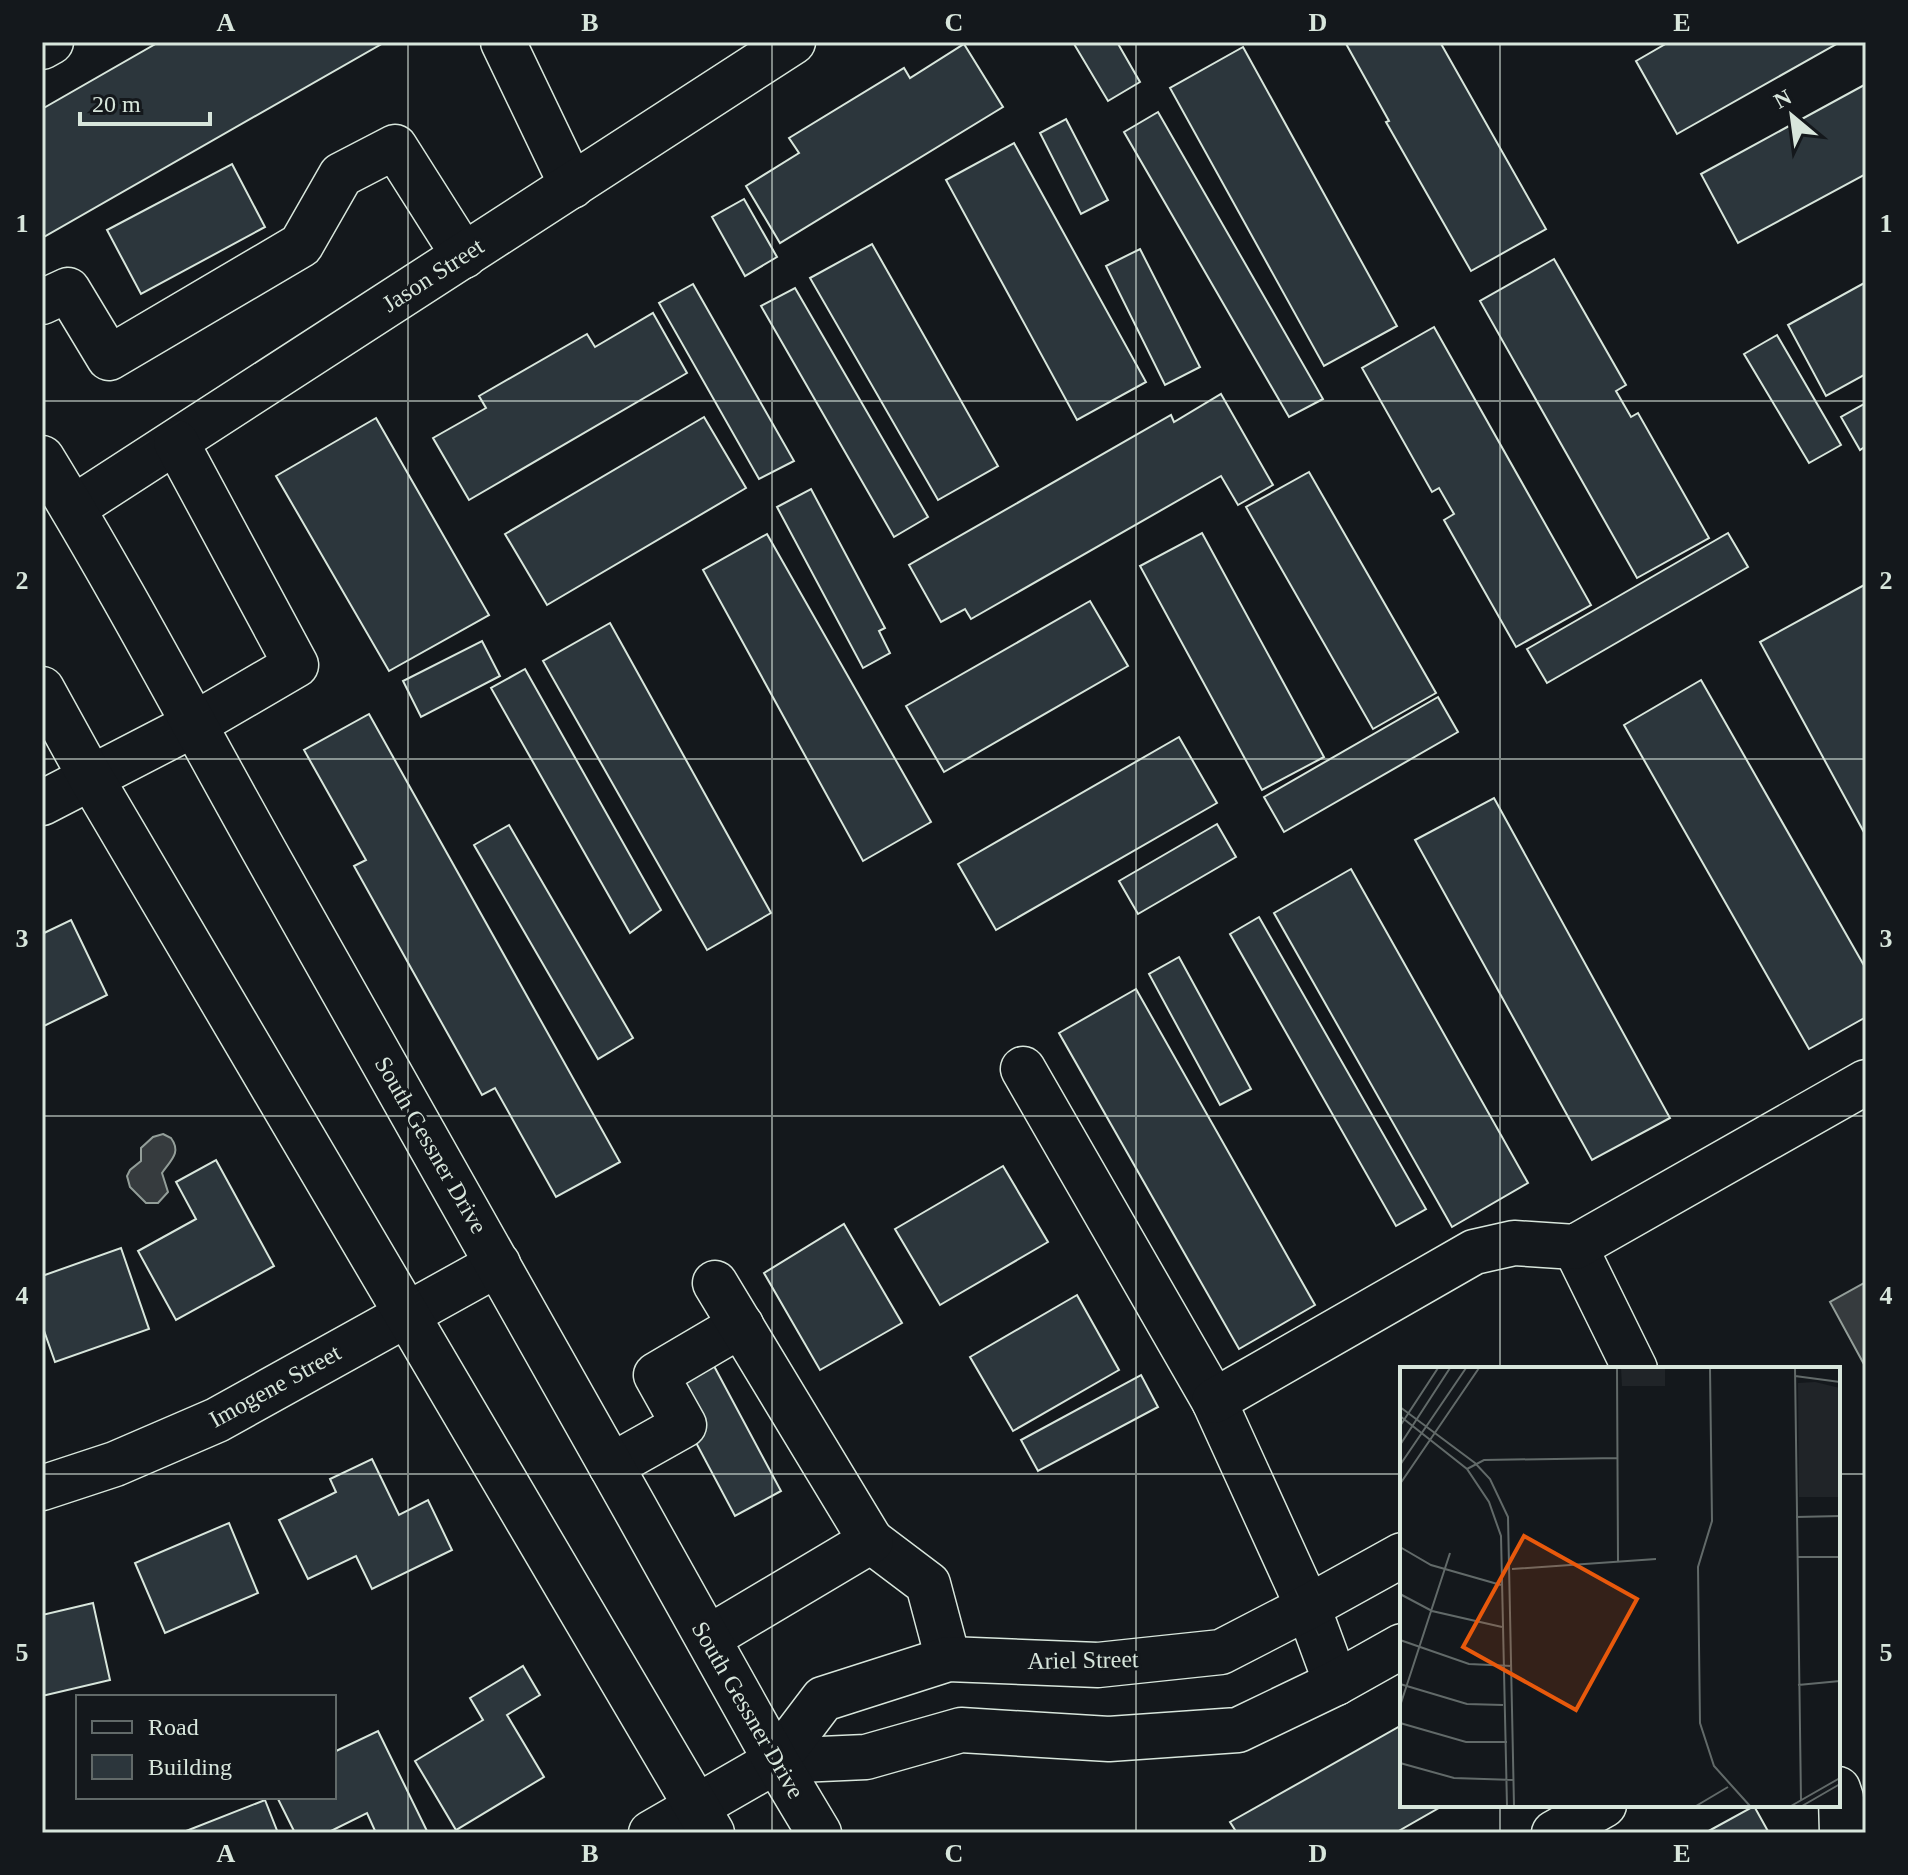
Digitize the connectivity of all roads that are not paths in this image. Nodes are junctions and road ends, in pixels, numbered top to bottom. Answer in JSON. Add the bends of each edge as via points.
{"nodes":[{"id":1,"x":51,"y":42,"type":"edge"},
{"id":2,"x":793,"y":42,"type":"edge"},
{"id":3,"x":514,"y":45,"type":"edge"},
{"id":4,"x":42,"y":47,"type":"edge"},
{"id":5,"x":572,"y":186,"type":"junction"},
{"id":6,"x":464,"y":256,"type":"junction"},
{"id":7,"x":42,"y":302,"type":"edge"},
{"id":8,"x":176,"y":442,"type":"junction"},
{"id":9,"x":42,"y":458,"type":"edge"},
{"id":10,"x":73,"y":508,"type":"junction"},
{"id":11,"x":42,"y":689,"type":"edge"},
{"id":12,"x":193,"y":725,"type":"junction"},
{"id":13,"x":91,"y":778,"type":"junction"},
{"id":14,"x":42,"y":803,"type":"edge"},
{"id":15,"x":1023,"y":1069,"type":"dead end"},
{"id":16,"x":1866,"y":1082,"type":"edge"},
{"id":17,"x":1575,"y":1247,"type":"junction"},
{"id":18,"x":498,"y":1264,"type":"junction"},
{"id":19,"x":715,"y":1283,"type":"dead end"},
{"id":20,"x":407,"y":1314,"type":"junction"},
{"id":21,"x":741,"y":1325,"type":"junction"},
{"id":22,"x":1634,"y":1367,"type":"edge"},
{"id":23,"x":1214,"y":1401,"type":"junction"},
{"id":24,"x":611,"y":1466,"type":"junction"},
{"id":25,"x":42,"y":1488,"type":"edge"},
{"id":26,"x":871,"y":1541,"type":"junction"},
{"id":27,"x":1400,"y":1556,"type":"edge"},
{"id":28,"x":1308,"y":1607,"type":"junction"},
{"id":29,"x":708,"y":1638,"type":"junction"},
{"id":30,"x":1400,"y":1647,"type":"edge"},
{"id":31,"x":948,"y":1659,"type":"junction"},
{"id":32,"x":1336,"y":1683,"type":"junction"},
{"id":33,"x":776,"y":1761,"type":"junction"},
{"id":34,"x":1840,"y":1795,"type":"edge"},
{"id":35,"x":1600,"y":1807,"type":"edge"},
{"id":36,"x":705,"y":1820,"type":"edge"},
{"id":37,"x":651,"y":1833,"type":"edge"},
{"id":38,"x":819,"y":1833,"type":"edge"},
{"id":39,"x":1554,"y":1833,"type":"edge"},
{"id":40,"x":1842,"y":1833,"type":"edge"}],
"edges":[{"from":1,"to":4,"type":"main road"},
{"from":2,"to":5,"type":"main road","name":"Jason Street"},
{"from":3,"to":5,"type":"main road"},
{"from":5,"to":6,"type":"main road","name":"Jason Street"},
{"from":6,"to":7,"type":"main road","via":[[395,147],[341,175],[301,245],[109,358],[68,290]]},
{"from":6,"to":8,"type":"main road","name":"Jason Street"},
{"from":8,"to":10,"type":"main road","name":"Jason Street"},
{"from":8,"to":12,"type":"main road","via":[[296,665]]},
{"from":9,"to":10,"type":"main road","name":"South Gessner Drive"},
{"from":10,"to":12,"type":"main road","name":"South Gessner Drive"},
{"from":11,"to":13,"type":"main road"},
{"from":12,"to":13,"type":"main road"},
{"from":12,"to":18,"type":"main road","name":"South Gessner Drive"},
{"from":13,"to":14,"type":"main road"},
{"from":13,"to":20,"type":"main road"},
{"from":15,"to":23,"type":"main road"},
{"from":16,"to":17,"type":"main road"},
{"from":17,"to":22,"type":"main road"},
{"from":17,"to":23,"type":"main road","via":[[1514,1243],[1474,1252]]},
{"from":18,"to":20,"type":"main road","name":"Imogene Street"},
{"from":18,"to":24,"type":"main road","name":"South Gessner Drive"},
{"from":19,"to":21,"type":"main road"},
{"from":20,"to":25,"type":"main road","name":"Imogene Street","via":[[217,1420],[115,1464]]},
{"from":20,"to":36,"type":"main road"},
{"from":21,"to":24,"type":"main road","via":[[656,1375],[684,1425]]},
{"from":21,"to":26,"type":"main road"},
{"from":23,"to":28,"type":"main road"},
{"from":24,"to":29,"type":"main road","name":"South Gessner Drive"},
{"from":26,"to":29,"type":"main road"},
{"from":26,"to":31,"type":"main road","via":[[928,1584]]},
{"from":27,"to":28,"type":"main road","name":"Ariel Street"},
{"from":28,"to":31,"type":"main road","name":"Ariel Street","via":[[1221,1652],[1098,1665]]},
{"from":28,"to":32,"type":"main road"},
{"from":29,"to":33,"type":"main road","name":"South Gessner Drive"},
{"from":30,"to":32,"type":"main road","name":"Ariel Street"},
{"from":31,"to":33,"type":"main road","name":"Ariel Street","via":[[823,1699]]},
{"from":32,"to":33,"type":"main road","name":"Ariel Street","via":[[1238,1730],[1109,1739],[961,1730],[866,1757]]},
{"from":33,"to":36,"type":"main road","name":"Ariel Street"},
{"from":33,"to":38,"type":"main road","name":"South Gessner Drive"},
{"from":34,"to":40,"type":"main road"},
{"from":35,"to":39,"type":"main road"},
{"from":36,"to":37,"type":"main road","name":"Ariel Street"}]}
